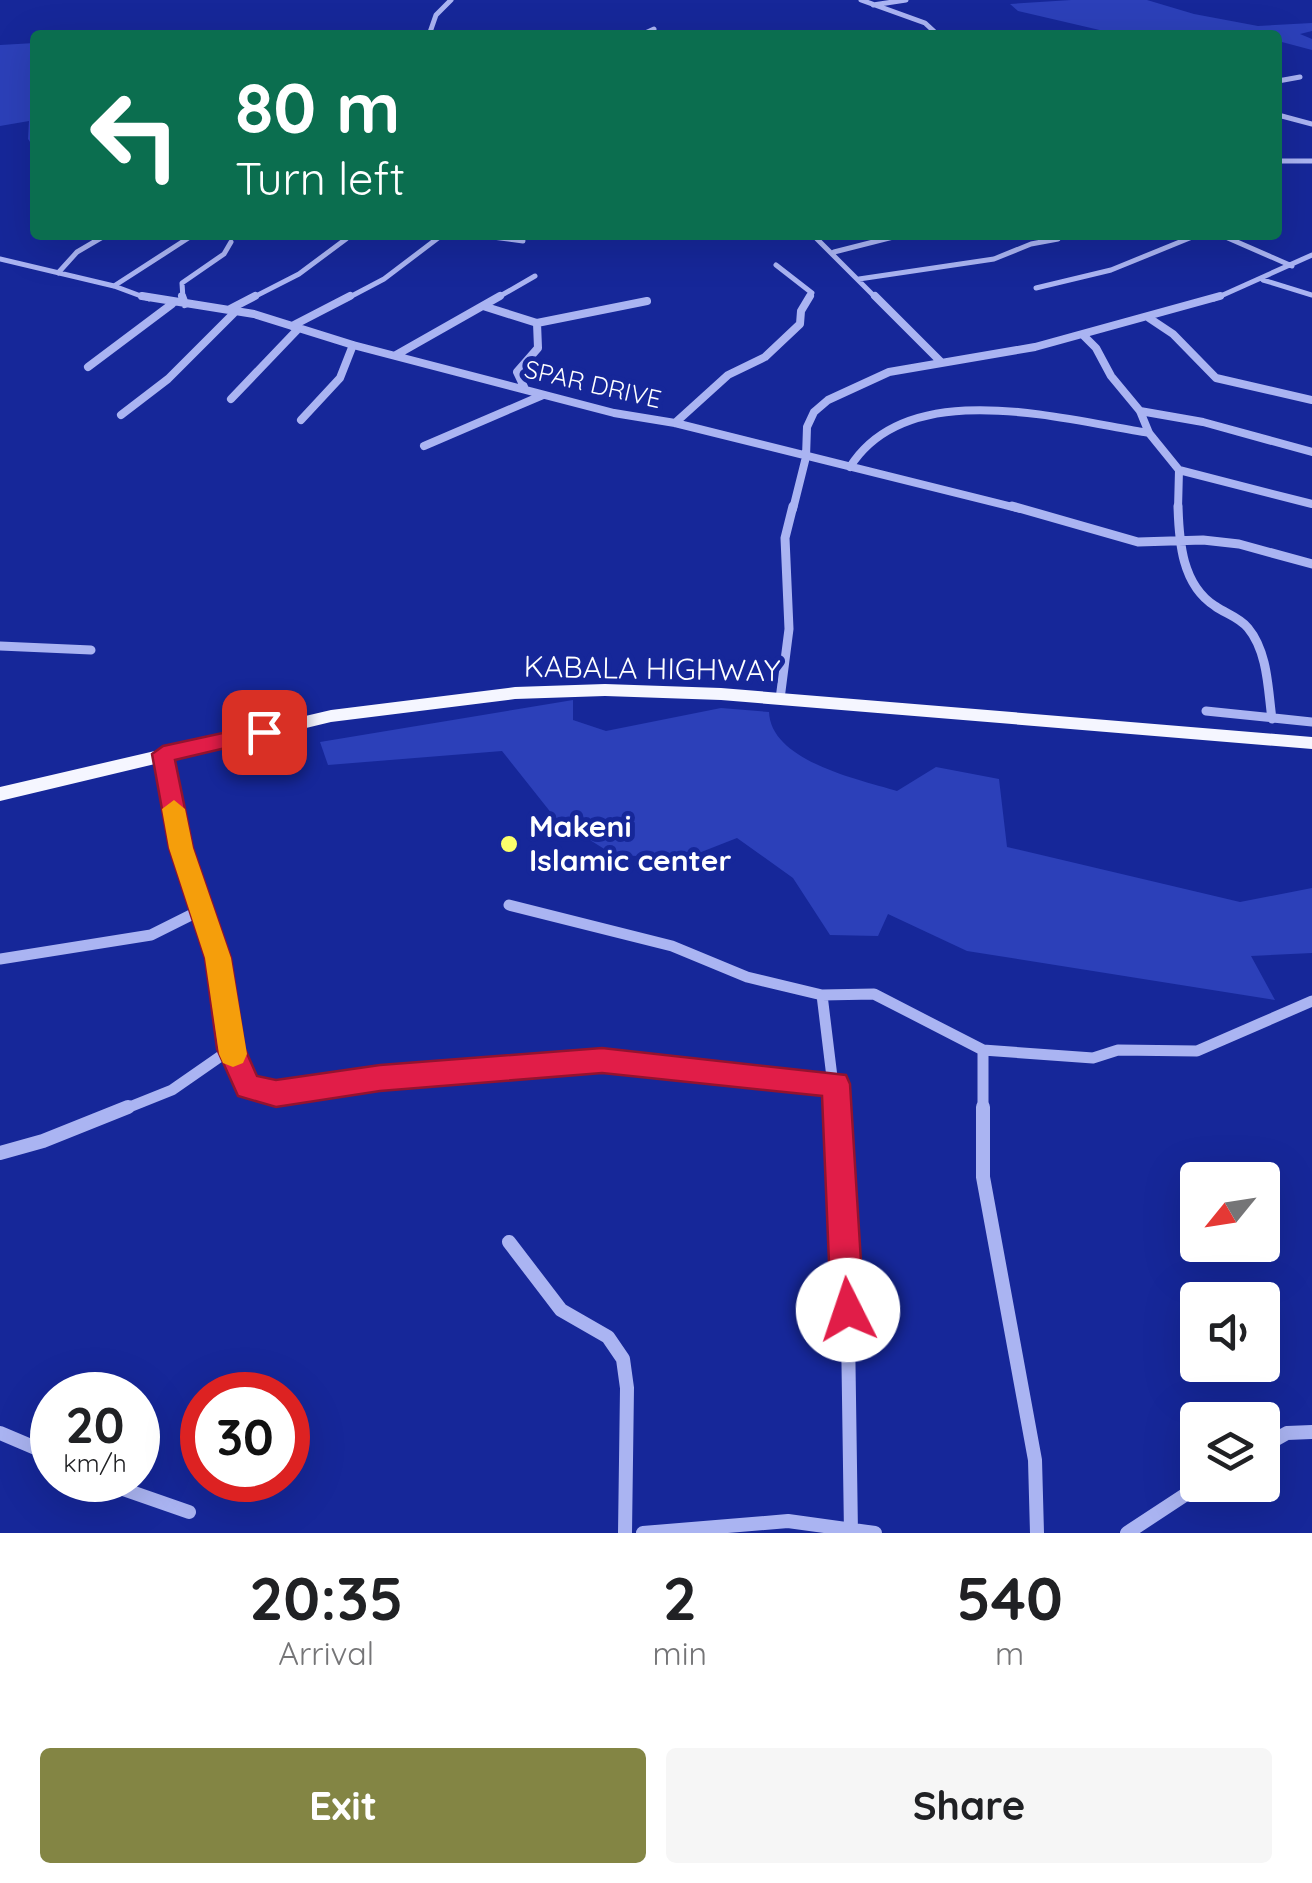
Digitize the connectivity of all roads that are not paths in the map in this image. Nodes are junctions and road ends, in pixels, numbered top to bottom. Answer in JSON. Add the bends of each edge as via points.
{"nodes":[{"id":1,"x":451,"y":0,"type":"edge"},
{"id":2,"x":862,"y":0,"type":"edge"},
{"id":3,"x":906,"y":0,"type":"edge"},
{"id":4,"x":872,"y":6,"type":"junction"},
{"id":5,"x":654,"y":28,"type":"dead end"},
{"id":6,"x":431,"y":30,"type":"edge"},
{"id":7,"x":650,"y":30,"type":"edge"},
{"id":8,"x":933,"y":30,"type":"edge"},
{"id":9,"x":1300,"y":77,"type":"dead end"},
{"id":10,"x":1282,"y":80,"type":"edge"},
{"id":11,"x":1312,"y":114,"type":"edge"},
{"id":12,"x":1282,"y":115,"type":"edge"},
{"id":13,"x":1294,"y":119,"type":"junction"},
{"id":14,"x":1312,"y":124,"type":"edge"},
{"id":15,"x":1282,"y":161,"type":"edge"},
{"id":16,"x":1312,"y":161,"type":"edge"},
{"id":17,"x":97,"y":240,"type":"edge"},
{"id":18,"x":186,"y":240,"type":"edge"},
{"id":19,"x":345,"y":240,"type":"edge"},
{"id":20,"x":435,"y":240,"type":"edge"},
{"id":21,"x":515,"y":240,"type":"edge"},
{"id":22,"x":818,"y":240,"type":"edge"},
{"id":23,"x":882,"y":240,"type":"edge"},
{"id":24,"x":1053,"y":240,"type":"edge"},
{"id":25,"x":1185,"y":240,"type":"edge"},
{"id":26,"x":1233,"y":240,"type":"edge"},
{"id":27,"x":523,"y":241,"type":"dead end"},
{"id":28,"x":231,"y":242,"type":"dead end"},
{"id":29,"x":834,"y":252,"type":"junction"},
{"id":30,"x":1312,"y":256,"type":"edge"},
{"id":31,"x":0,"y":259,"type":"edge"},
{"id":32,"x":776,"y":265,"type":"dead end"},
{"id":33,"x":1292,"y":266,"type":"junction"},
{"id":34,"x":58,"y":273,"type":"junction"},
{"id":35,"x":535,"y":276,"type":"dead end"},
{"id":36,"x":858,"y":279,"type":"junction"},
{"id":37,"x":1263,"y":280,"type":"junction"},
{"id":38,"x":114,"y":286,"type":"junction"},
{"id":39,"x":1036,"y":288,"type":"dead end"},
{"id":40,"x":1312,"y":296,"type":"edge"},
{"id":41,"x":647,"y":301,"type":"dead end"},
{"id":42,"x":173,"y":304,"type":"junction"},
{"id":43,"x":184,"y":304,"type":"junction"},
{"id":44,"x":482,"y":306,"type":"junction"},
{"id":45,"x":232,"y":310,"type":"junction"},
{"id":46,"x":1149,"y":318,"type":"junction"},
{"id":47,"x":537,"y":323,"type":"junction"},
{"id":48,"x":294,"y":328,"type":"junction"},
{"id":49,"x":1082,"y":336,"type":"junction"},
{"id":50,"x":353,"y":346,"type":"junction"},
{"id":51,"x":395,"y":356,"type":"junction"},
{"id":52,"x":940,"y":361,"type":"junction"},
{"id":53,"x":88,"y":366,"type":"dead end"},
{"id":54,"x":526,"y":389,"type":"junction"},
{"id":55,"x":544,"y":394,"type":"junction"},
{"id":56,"x":232,"y":399,"type":"dead end"},
{"id":57,"x":1312,"y":400,"type":"edge"},
{"id":58,"x":1140,"y":411,"type":"junction"},
{"id":59,"x":121,"y":415,"type":"dead end"},
{"id":60,"x":301,"y":420,"type":"dead end"},
{"id":61,"x":675,"y":423,"type":"junction"},
{"id":62,"x":1149,"y":433,"type":"junction"},
{"id":63,"x":424,"y":446,"type":"dead end"},
{"id":64,"x":1312,"y":452,"type":"edge"},
{"id":65,"x":806,"y":457,"type":"junction"},
{"id":66,"x":850,"y":466,"type":"junction"},
{"id":67,"x":1179,"y":470,"type":"junction"},
{"id":68,"x":1312,"y":504,"type":"edge"},
{"id":69,"x":1178,"y":540,"type":"junction"},
{"id":70,"x":1312,"y":564,"type":"edge"},
{"id":71,"x":0,"y":646,"type":"edge"},
{"id":72,"x":91,"y":650,"type":"dead end"},
{"id":73,"x":780,"y":699,"type":"junction"},
{"id":74,"x":1206,"y":712,"type":"dead end"},
{"id":75,"x":1272,"y":718,"type":"junction"},
{"id":76,"x":1312,"y":722,"type":"edge"},
{"id":77,"x":1312,"y":742,"type":"edge"},
{"id":78,"x":163,"y":754,"type":"junction"},
{"id":79,"x":0,"y":794,"type":"edge"},
{"id":80,"x":508,"y":905,"type":"dead end"},
{"id":81,"x":202,"y":910,"type":"junction"},
{"id":82,"x":0,"y":958,"type":"edge"},
{"id":83,"x":822,"y":995,"type":"junction"},
{"id":84,"x":1312,"y":1001,"type":"edge"},
{"id":85,"x":231,"y":1049,"type":"junction"},
{"id":86,"x":983,"y":1050,"type":"junction"},
{"id":87,"x":836,"y":1084,"type":"junction"},
{"id":88,"x":0,"y":1153,"type":"edge"},
{"id":89,"x":509,"y":1242,"type":"dead end"},
{"id":90,"x":1312,"y":1432,"type":"edge"},
{"id":91,"x":0,"y":1433,"type":"edge"},
{"id":92,"x":1280,"y":1437,"type":"edge"},
{"id":93,"x":30,"y":1446,"type":"edge"},
{"id":94,"x":1180,"y":1498,"type":"edge"},
{"id":95,"x":160,"y":1502,"type":"edge"},
{"id":96,"x":189,"y":1512,"type":"dead end"},
{"id":97,"x":851,"y":1529,"type":"edge"},
{"id":98,"x":625,"y":1533,"type":"edge"},
{"id":99,"x":643,"y":1533,"type":"edge"},
{"id":100,"x":875,"y":1533,"type":"edge"},
{"id":101,"x":1037,"y":1533,"type":"edge"},
{"id":102,"x":1128,"y":1533,"type":"edge"}],
"edges":[{"from":1,"to":6,"type":"street"},
{"from":2,"to":4,"type":"street"},
{"from":3,"to":4,"type":"street"},
{"from":4,"to":8,"type":"street"},
{"from":5,"to":7,"type":"street"},
{"from":9,"to":10,"type":"street"},
{"from":11,"to":13,"type":"street"},
{"from":12,"to":13,"type":"street"},
{"from":13,"to":14,"type":"street"},
{"from":15,"to":16,"type":"street"},
{"from":17,"to":34,"type":"street"},
{"from":18,"to":38,"type":"street"},
{"from":19,"to":45,"type":"street"},
{"from":20,"to":48,"type":"street","via":[[384,278]]},
{"from":21,"to":27,"type":"street"},
{"from":22,"to":29,"type":"street"},
{"from":23,"to":29,"type":"street"},
{"from":24,"to":36,"type":"street","via":[[994,259]]},
{"from":25,"to":39,"type":"street","via":[[1111,270]]},
{"from":26,"to":33,"type":"street"},
{"from":28,"to":43,"type":"street","via":[[182,283]]},
{"from":29,"to":36,"type":"street"},
{"from":30,"to":33,"type":"street"},
{"from":31,"to":34,"type":"street","name":"SPAR DRIVE"},
{"from":32,"to":61,"type":"street","via":[[812,293],[800,324]]},
{"from":33,"to":37,"type":"street"},
{"from":34,"to":38,"type":"street","name":"SPAR DRIVE"},
{"from":35,"to":44,"type":"street"},
{"from":36,"to":52,"type":"street"},
{"from":37,"to":40,"type":"street"},
{"from":37,"to":46,"type":"street"},
{"from":38,"to":42,"type":"street","name":"SPAR DRIVE"},
{"from":41,"to":47,"type":"street"},
{"from":42,"to":43,"type":"street","name":"SPAR DRIVE"},
{"from":42,"to":53,"type":"street"},
{"from":43,"to":45,"type":"street","name":"SPAR DRIVE"},
{"from":44,"to":47,"type":"street"},
{"from":44,"to":51,"type":"street"},
{"from":45,"to":48,"type":"street","name":"SPAR DRIVE"},
{"from":45,"to":59,"type":"street","via":[[168,380]]},
{"from":46,"to":49,"type":"street"},
{"from":46,"to":57,"type":"street","via":[[1216,378]]},
{"from":47,"to":54,"type":"street","via":[[538,348],[517,372]]},
{"from":48,"to":50,"type":"street","name":"SPAR DRIVE"},
{"from":48,"to":56,"type":"street"},
{"from":49,"to":52,"type":"street"},
{"from":49,"to":58,"type":"street"},
{"from":50,"to":51,"type":"street","name":"SPAR DRIVE"},
{"from":50,"to":60,"type":"street","via":[[340,378]]},
{"from":51,"to":54,"type":"street","name":"SPAR DRIVE"},
{"from":52,"to":65,"type":"street","via":[[888,372],[828,400],[807,427]]},
{"from":54,"to":55,"type":"street","name":"SPAR DRIVE"},
{"from":55,"to":61,"type":"street","name":"SPAR DRIVE"},
{"from":55,"to":63,"type":"street"},
{"from":58,"to":62,"type":"street"},
{"from":58,"to":64,"type":"street"},
{"from":61,"to":65,"type":"street","name":"SPAR DRIVE"},
{"from":62,"to":66,"type":"street","via":[[1002,414],[915,416],[876,434]]},
{"from":62,"to":67,"type":"street"},
{"from":65,"to":66,"type":"street","name":"SPAR DRIVE"},
{"from":65,"to":73,"type":"street","via":[[785,538],[788,628]]},
{"from":66,"to":69,"type":"street","name":"SPAR DRIVE","via":[[1138,542]]},
{"from":67,"to":68,"type":"street"},
{"from":67,"to":69,"type":"street"},
{"from":69,"to":70,"type":"street","name":"SPAR DRIVE","via":[[1239,544]]},
{"from":69,"to":75,"type":"street","via":[[1206,600],[1242,619],[1253,635]]},
{"from":71,"to":72,"type":"street"},
{"from":73,"to":77,"type":"main road","name":"KABALA HIGHWAY"},
{"from":73,"to":78,"type":"main road","name":"KABALA HIGHWAY","via":[[652,691],[514,693],[331,716]]},
{"from":74,"to":75,"type":"street"},
{"from":75,"to":76,"type":"street"},
{"from":78,"to":79,"type":"main road","name":"KABALA HIGHWAY"},
{"from":78,"to":81,"type":"street","via":[[181,848]]},
{"from":80,"to":83,"type":"street","via":[[672,946],[747,977]]},
{"from":81,"to":82,"type":"street","via":[[152,935]]},
{"from":81,"to":85,"type":"street","via":[[218,958]]},
{"from":83,"to":86,"type":"street","via":[[874,994]]},
{"from":83,"to":87,"type":"street"},
{"from":84,"to":86,"type":"street","via":[[1197,1051],[1118,1050],[1094,1058]]},
{"from":85,"to":87,"type":"street","via":[[248,1087],[276,1094],[380,1078],[602,1060]]},
{"from":85,"to":88,"type":"street","via":[[172,1090]]},
{"from":86,"to":101,"type":"street","via":[[983,1177],[1035,1460]]},
{"from":87,"to":97,"type":"street","via":[[853,1377]]},
{"from":89,"to":98,"type":"street","via":[[561,1310],[608,1337],[623,1359]]},
{"from":90,"to":92,"type":"street"},
{"from":91,"to":93,"type":"street"},
{"from":94,"to":102,"type":"street"},
{"from":95,"to":96,"type":"street"},
{"from":97,"to":99,"type":"street","via":[[778,1518]]},
{"from":97,"to":100,"type":"street"}]}
